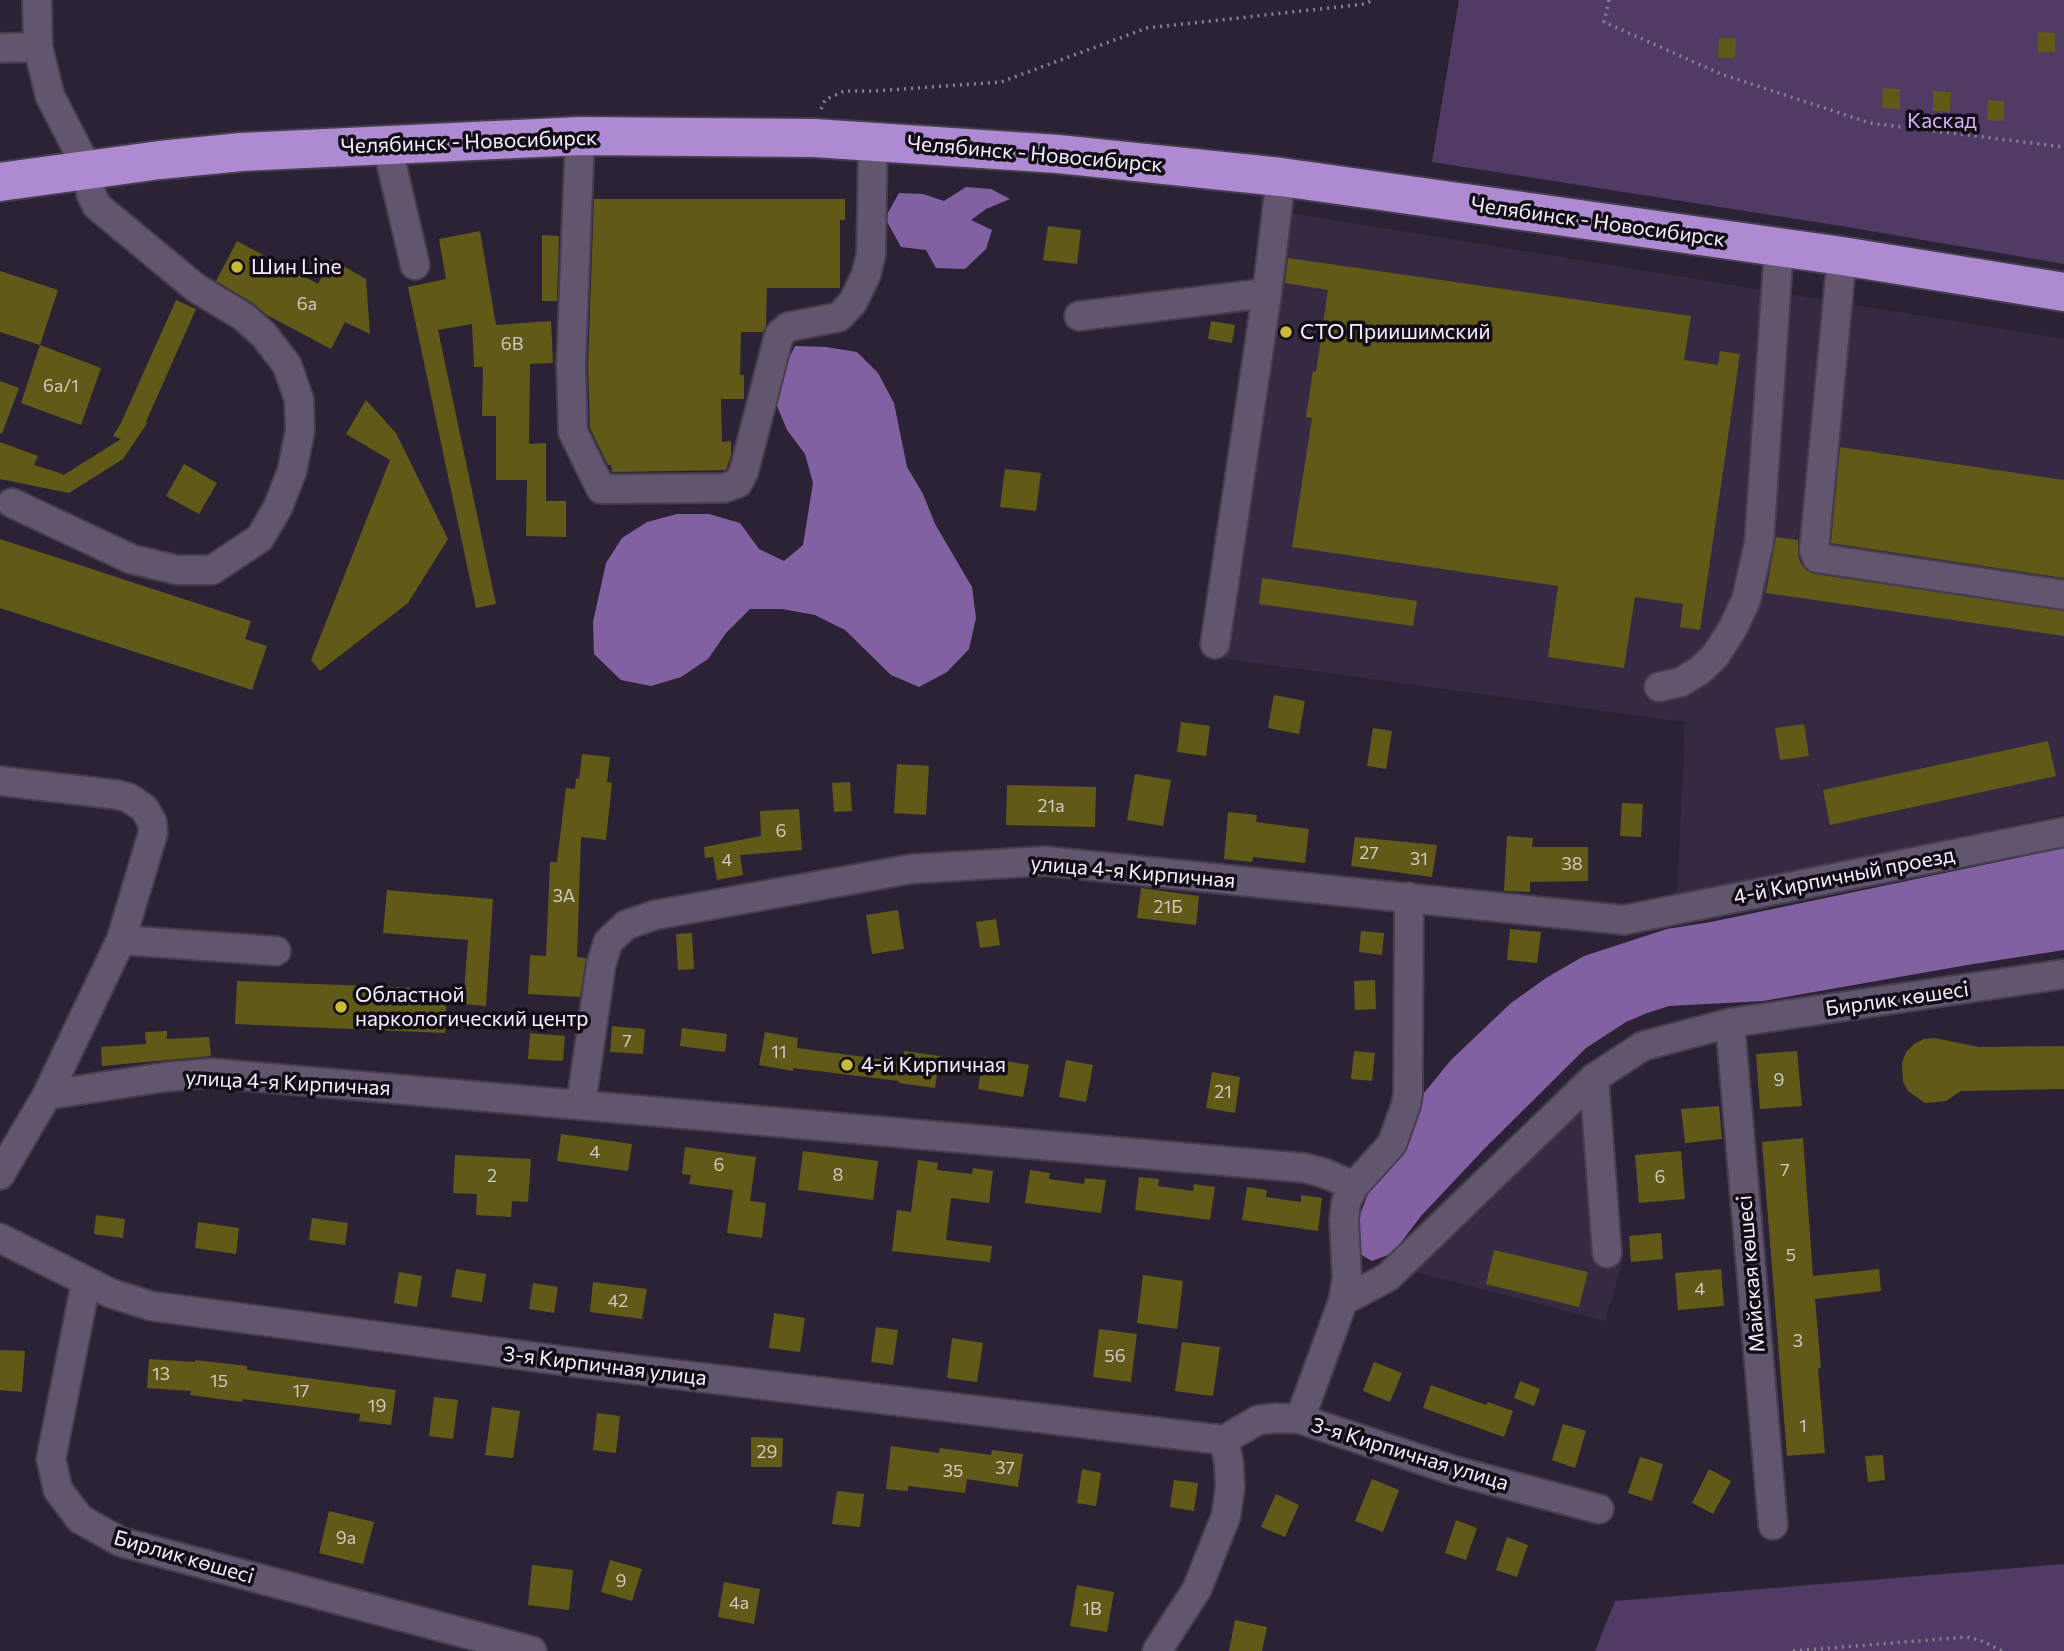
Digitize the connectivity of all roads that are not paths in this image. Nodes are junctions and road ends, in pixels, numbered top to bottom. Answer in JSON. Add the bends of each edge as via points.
{"nodes":[{"id":1,"x":37,"y":0,"type":"edge"},
{"id":2,"x":38,"y":47,"type":"junction"},
{"id":3,"x":0,"y":48,"type":"edge"},
{"id":4,"x":580,"y":136,"type":"junction"},
{"id":5,"x":873,"y":141,"type":"junction"},
{"id":6,"x":387,"y":145,"type":"junction"},
{"id":7,"x":88,"y":170,"type":"junction"},
{"id":8,"x":1282,"y":177,"type":"junction"},
{"id":9,"x":0,"y":182,"type":"edge"},
{"id":10,"x":1779,"y":247,"type":"junction"},
{"id":11,"x":1842,"y":257,"type":"junction"},
{"id":12,"x":415,"y":265,"type":"dead end"},
{"id":13,"x":2064,"y":292,"type":"edge"},
{"id":14,"x":1267,"y":293,"type":"junction"},
{"id":15,"x":1079,"y":316,"type":"dead end"},
{"id":16,"x":12,"y":503,"type":"dead end"},
{"id":17,"x":2064,"y":595,"type":"edge"},
{"id":18,"x":1215,"y":644,"type":"dead end"},
{"id":19,"x":1659,"y":687,"type":"dead end"},
{"id":20,"x":0,"y":781,"type":"edge"},
{"id":21,"x":2064,"y":832,"type":"edge"},
{"id":22,"x":1409,"y":897,"type":"junction"},
{"id":23,"x":1624,"y":920,"type":"joint"},
{"id":24,"x":121,"y":940,"type":"junction"},
{"id":25,"x":276,"y":951,"type":"dead end"},
{"id":26,"x":2064,"y":974,"type":"edge"},
{"id":27,"x":1730,"y":1023,"type":"junction"},
{"id":28,"x":1594,"y":1078,"type":"junction"},
{"id":29,"x":47,"y":1096,"type":"junction"},
{"id":30,"x":581,"y":1104,"type":"junction"},
{"id":31,"x":0,"y":1175,"type":"edge"},
{"id":32,"x":1354,"y":1186,"type":"junction"},
{"id":33,"x":0,"y":1238,"type":"edge"},
{"id":34,"x":1607,"y":1253,"type":"dead end"},
{"id":35,"x":86,"y":1282,"type":"junction"},
{"id":36,"x":1343,"y":1301,"type":"junction"},
{"id":37,"x":1300,"y":1419,"type":"junction"},
{"id":38,"x":1224,"y":1440,"type":"junction"},
{"id":39,"x":1600,"y":1509,"type":"dead end"},
{"id":40,"x":1773,"y":1525,"type":"dead end"},
{"id":41,"x":532,"y":1651,"type":"edge"},
{"id":42,"x":1157,"y":1651,"type":"edge"}],
"edges":[{"from":1,"to":2,"type":"street"},
{"from":2,"to":3,"type":"street"},
{"from":2,"to":7,"type":"street","via":[[50,96]]},
{"from":4,"to":5,"type":"highway","name":"Челябинск - Новосибирск"},
{"from":4,"to":5,"type":"street","via":[[571,365],[573,432],[601,489],[724,488],[738,483],[779,335],[788,327],[839,317],[853,302],[866,275],[871,254]]},
{"from":4,"to":6,"type":"highway","name":"Челябинск - Новосибирск"},
{"from":5,"to":8,"type":"highway","name":"Челябинск - Новосибирск"},
{"from":6,"to":7,"type":"highway","name":"Челябинск - Новосибирск","via":[[241,152]]},
{"from":6,"to":12,"type":"street"},
{"from":7,"to":9,"type":"highway","name":"Челябинск - Новосибирск"},
{"from":7,"to":16,"type":"street","via":[[91,194],[107,217],[196,288],[244,317],[287,365],[299,399],[300,430],[292,471],[260,538],[212,570],[177,570],[131,559]]},
{"from":8,"to":10,"type":"highway","name":"Челябинск - Новосибирск"},
{"from":8,"to":14,"type":"street"},
{"from":10,"to":11,"type":"highway","name":"Челябинск - Новосибирск"},
{"from":10,"to":19,"type":"street","via":[[1759,543],[1749,590],[1715,656],[1681,682]]},
{"from":11,"to":13,"type":"highway","name":"Челябинск - Новосибирск"},
{"from":11,"to":17,"type":"street","via":[[1814,550],[1817,558]]},
{"from":14,"to":15,"type":"street"},
{"from":14,"to":18,"type":"street"},
{"from":20,"to":24,"type":"street","via":[[119,795],[149,814],[153,833]]},
{"from":21,"to":23,"type":"street","name":"4-й Кирпичный проезд"},
{"from":22,"to":23,"type":"street","name":"улица 4-я Кирпичная"},
{"from":22,"to":30,"type":"street","name":"улица 4-я Кирпичная","via":[[1045,861],[911,869],[655,915],[626,925],[608,942]]},
{"from":22,"to":32,"type":"street","via":[[1406,1105],[1392,1144]]},
{"from":24,"to":25,"type":"street"},
{"from":24,"to":29,"type":"street"},
{"from":26,"to":27,"type":"street","name":"Бирлик көшесі"},
{"from":27,"to":28,"type":"street","name":"Бирлик көшесі","via":[[1643,1046]]},
{"from":27,"to":40,"type":"street","name":"Майская көшесі"},
{"from":28,"to":34,"type":"street"},
{"from":28,"to":36,"type":"street","name":"Бирлик көшесі","via":[[1406,1262]]},
{"from":29,"to":30,"type":"street","name":"улица 4-я Кирпичная","via":[[211,1073]]},
{"from":29,"to":31,"type":"street"},
{"from":30,"to":32,"type":"street","name":"улица 4-я Кирпичная","via":[[1305,1168]]},
{"from":32,"to":36,"type":"street","via":[[1344,1220],[1347,1279]]},
{"from":33,"to":35,"type":"street","name":"3-я Кирпичная улица"},
{"from":35,"to":38,"type":"street","name":"3-я Кирпичная улица","via":[[151,1306]]},
{"from":35,"to":41,"type":"street","name":"Бирлик көшесі","via":[[51,1459],[58,1490],[80,1519],[121,1542]]},
{"from":36,"to":37,"type":"street"},
{"from":37,"to":38,"type":"street","name":"3-я Кирпичная улица","via":[[1258,1420]]},
{"from":37,"to":39,"type":"street","name":"3-я Кирпичная улица","via":[[1452,1470]]},
{"from":38,"to":42,"type":"street","via":[[1230,1488],[1226,1516],[1197,1589]]}]}
